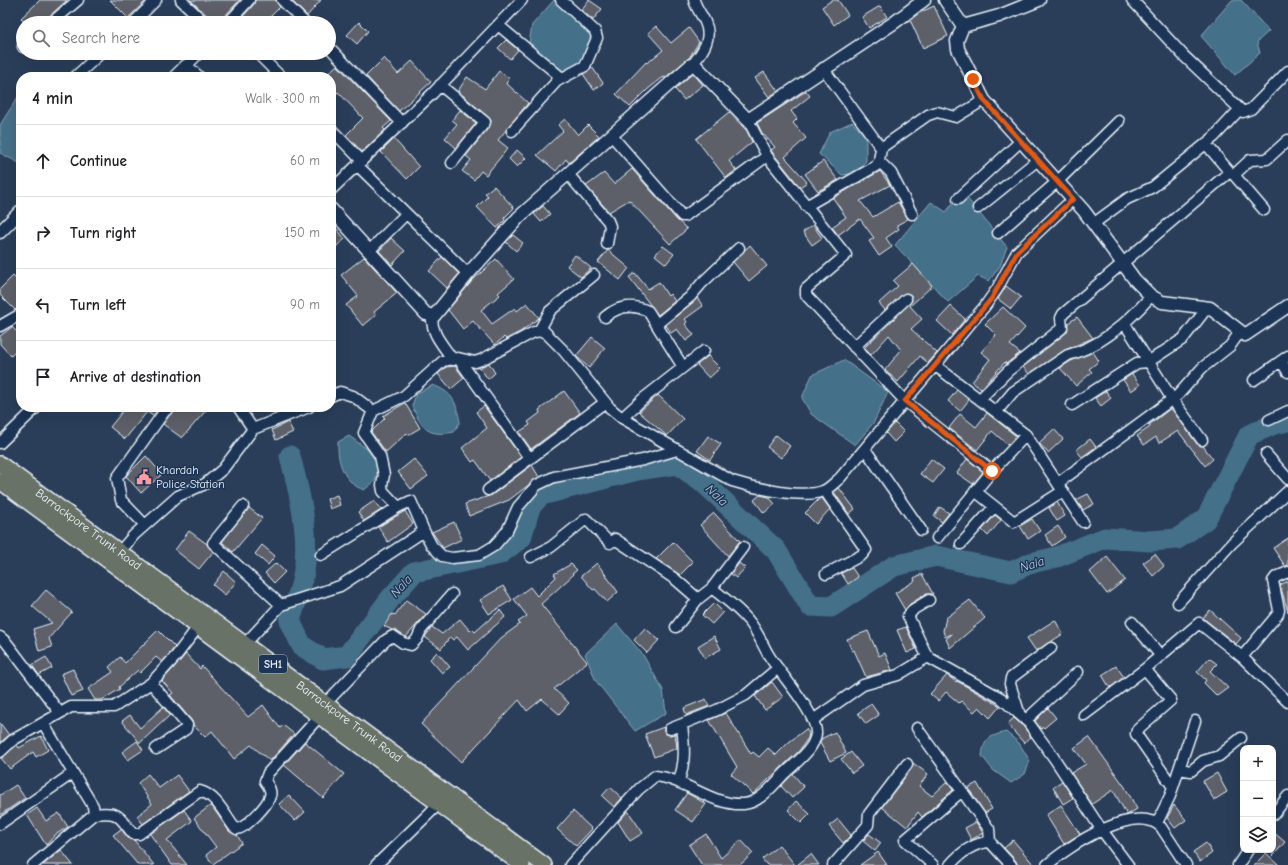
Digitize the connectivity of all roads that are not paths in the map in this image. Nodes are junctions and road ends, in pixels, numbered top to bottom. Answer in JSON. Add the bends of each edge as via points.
{"nodes":[{"id":1,"x":78,"y":0,"type":"edge"},
{"id":2,"x":156,"y":0,"type":"edge"},
{"id":3,"x":181,"y":0,"type":"edge"},
{"id":4,"x":249,"y":0,"type":"edge"},
{"id":5,"x":282,"y":0,"type":"edge"},
{"id":6,"x":522,"y":0,"type":"edge"},
{"id":7,"x":561,"y":0,"type":"edge"},
{"id":8,"x":694,"y":0,"type":"edge"},
{"id":9,"x":924,"y":0,"type":"edge"},
{"id":10,"x":945,"y":0,"type":"edge"},
{"id":11,"x":1039,"y":0,"type":"edge"},
{"id":12,"x":1132,"y":0,"type":"edge"},
{"id":13,"x":59,"y":16,"type":"edge"},
{"id":14,"x":140,"y":16,"type":"edge"},
{"id":15,"x":197,"y":16,"type":"edge"},
{"id":16,"x":234,"y":16,"type":"edge"},
{"id":17,"x":298,"y":16,"type":"edge"},
{"id":18,"x":498,"y":25,"type":"junction"},
{"id":19,"x":963,"y":26,"type":"junction"},
{"id":20,"x":336,"y":54,"type":"edge"},
{"id":21,"x":93,"y":60,"type":"edge"},
{"id":22,"x":192,"y":60,"type":"edge"},
{"id":23,"x":264,"y":60,"type":"edge"},
{"id":24,"x":693,"y":64,"type":"junction"},
{"id":25,"x":186,"y":66,"type":"junction"},
{"id":26,"x":823,"y":68,"type":"junction"},
{"id":27,"x":1288,"y":71,"type":"edge"},
{"id":28,"x":80,"y":72,"type":"edge"},
{"id":29,"x":180,"y":72,"type":"edge"},
{"id":30,"x":193,"y":72,"type":"edge"},
{"id":31,"x":276,"y":72,"type":"edge"},
{"id":32,"x":562,"y":78,"type":"junction"},
{"id":33,"x":440,"y":86,"type":"junction"},
{"id":34,"x":984,"y":100,"type":"junction"},
{"id":35,"x":1239,"y":110,"type":"junction"},
{"id":36,"x":748,"y":120,"type":"junction"},
{"id":37,"x":1119,"y":121,"type":"dead end"},
{"id":38,"x":402,"y":123,"type":"junction"},
{"id":39,"x":512,"y":131,"type":"dead end"},
{"id":40,"x":336,"y":135,"type":"edge"},
{"id":41,"x":612,"y":136,"type":"junction"},
{"id":42,"x":1022,"y":140,"type":"junction"},
{"id":43,"x":1288,"y":140,"type":"edge"},
{"id":44,"x":1206,"y":144,"type":"junction"},
{"id":45,"x":881,"y":148,"type":"junction"},
{"id":46,"x":767,"y":156,"type":"junction"},
{"id":47,"x":1039,"y":159,"type":"junction"},
{"id":48,"x":879,"y":161,"type":"junction"},
{"id":49,"x":360,"y":163,"type":"junction"},
{"id":50,"x":452,"y":163,"type":"dead end"},
{"id":51,"x":568,"y":174,"type":"junction"},
{"id":52,"x":1231,"y":174,"type":"junction"},
{"id":53,"x":1058,"y":181,"type":"junction"},
{"id":54,"x":336,"y":185,"type":"edge"},
{"id":55,"x":958,"y":199,"type":"dead end"},
{"id":56,"x":1073,"y":199,"type":"junction"},
{"id":57,"x":806,"y":206,"type":"junction"},
{"id":58,"x":978,"y":208,"type":"dead end"},
{"id":59,"x":1264,"y":210,"type":"dead end"},
{"id":60,"x":406,"y":214,"type":"junction"},
{"id":61,"x":912,"y":214,"type":"dead end"},
{"id":62,"x":336,"y":215,"type":"edge"},
{"id":63,"x":16,"y":216,"type":"edge"},
{"id":64,"x":1093,"y":224,"type":"junction"},
{"id":65,"x":0,"y":232,"type":"edge"},
{"id":66,"x":998,"y":233,"type":"dead end"},
{"id":67,"x":607,"y":244,"type":"dead end"},
{"id":68,"x":739,"y":248,"type":"dead end"},
{"id":69,"x":369,"y":251,"type":"junction"},
{"id":70,"x":1122,"y":264,"type":"junction"},
{"id":71,"x":468,"y":274,"type":"junction"},
{"id":72,"x":594,"y":275,"type":"dead end"},
{"id":73,"x":1152,"y":296,"type":"junction"},
{"id":74,"x":906,"y":300,"type":"dead end"},
{"id":75,"x":1288,"y":306,"type":"edge"},
{"id":76,"x":1207,"y":308,"type":"junction"},
{"id":77,"x":432,"y":316,"type":"junction"},
{"id":78,"x":16,"y":317,"type":"edge"},
{"id":79,"x":605,"y":317,"type":"dead end"},
{"id":80,"x":657,"y":324,"type":"junction"},
{"id":81,"x":1125,"y":324,"type":"junction"},
{"id":82,"x":0,"y":326,"type":"edge"},
{"id":83,"x":539,"y":331,"type":"junction"},
{"id":84,"x":1240,"y":332,"type":"junction"},
{"id":85,"x":854,"y":347,"type":"junction"},
{"id":86,"x":704,"y":351,"type":"dead end"},
{"id":87,"x":1284,"y":358,"type":"edge"},
{"id":88,"x":456,"y":359,"type":"junction"},
{"id":89,"x":1148,"y":362,"type":"junction"},
{"id":90,"x":936,"y":366,"type":"junction"},
{"id":91,"x":683,"y":367,"type":"junction"},
{"id":92,"x":1288,"y":372,"type":"edge"},
{"id":93,"x":1254,"y":380,"type":"dead end"},
{"id":94,"x":336,"y":394,"type":"edge"},
{"id":95,"x":980,"y":399,"type":"junction"},
{"id":96,"x":1172,"y":399,"type":"junction"},
{"id":97,"x":905,"y":401,"type":"junction"},
{"id":98,"x":604,"y":402,"type":"junction"},
{"id":99,"x":1072,"y":405,"type":"dead end"},
{"id":100,"x":373,"y":411,"type":"junction"},
{"id":101,"x":997,"y":411,"type":"junction"},
{"id":102,"x":1288,"y":411,"type":"edge"},
{"id":103,"x":32,"y":412,"type":"edge"},
{"id":104,"x":164,"y":412,"type":"edge"},
{"id":105,"x":241,"y":412,"type":"edge"},
{"id":106,"x":296,"y":412,"type":"edge"},
{"id":107,"x":622,"y":418,"type":"junction"},
{"id":108,"x":1269,"y":420,"type":"dead end"},
{"id":109,"x":253,"y":429,"type":"junction"},
{"id":110,"x":1026,"y":435,"type":"junction"},
{"id":111,"x":1202,"y":440,"type":"dead end"},
{"id":112,"x":0,"y":443,"type":"edge"},
{"id":113,"x":865,"y":449,"type":"junction"},
{"id":114,"x":677,"y":450,"type":"junction"},
{"id":115,"x":1266,"y":454,"type":"dead end"},
{"id":116,"x":530,"y":459,"type":"junction"},
{"id":117,"x":0,"y":464,"type":"edge"},
{"id":118,"x":992,"y":471,"type":"junction"},
{"id":119,"x":1288,"y":479,"type":"edge"},
{"id":120,"x":0,"y":481,"type":"edge"},
{"id":121,"x":1061,"y":487,"type":"junction"},
{"id":122,"x":488,"y":490,"type":"dead end"},
{"id":123,"x":825,"y":491,"type":"junction"},
{"id":124,"x":976,"y":491,"type":"junction"},
{"id":125,"x":1288,"y":491,"type":"edge"},
{"id":126,"x":243,"y":506,"type":"dead end"},
{"id":127,"x":398,"y":507,"type":"junction"},
{"id":128,"x":994,"y":507,"type":"junction"},
{"id":129,"x":1083,"y":522,"type":"dead end"},
{"id":130,"x":145,"y":525,"type":"junction"},
{"id":131,"x":921,"y":530,"type":"dead end"},
{"id":132,"x":424,"y":531,"type":"junction"},
{"id":133,"x":937,"y":538,"type":"dead end"},
{"id":134,"x":961,"y":544,"type":"dead end"},
{"id":135,"x":743,"y":547,"type":"dead end"},
{"id":136,"x":321,"y":555,"type":"dead end"},
{"id":137,"x":531,"y":557,"type":"dead end"},
{"id":138,"x":115,"y":558,"type":"junction"},
{"id":139,"x":1288,"y":572,"type":"edge"},
{"id":140,"x":826,"y":574,"type":"dead end"},
{"id":141,"x":712,"y":588,"type":"junction"},
{"id":142,"x":452,"y":594,"type":"dead end"},
{"id":143,"x":698,"y":599,"type":"junction"},
{"id":144,"x":929,"y":600,"type":"dead end"},
{"id":145,"x":1178,"y":603,"type":"dead end"},
{"id":146,"x":281,"y":605,"type":"junction"},
{"id":147,"x":1132,"y":622,"type":"dead end"},
{"id":148,"x":198,"y":627,"type":"junction"},
{"id":149,"x":676,"y":627,"type":"dead end"},
{"id":150,"x":0,"y":637,"type":"edge"},
{"id":151,"x":245,"y":644,"type":"junction"},
{"id":152,"x":1052,"y":648,"type":"dead end"},
{"id":153,"x":1161,"y":656,"type":"junction"},
{"id":154,"x":928,"y":657,"type":"junction"},
{"id":155,"x":1242,"y":657,"type":"junction"},
{"id":156,"x":778,"y":668,"type":"junction"},
{"id":157,"x":1145,"y":669,"type":"junction"},
{"id":158,"x":1078,"y":672,"type":"dead end"},
{"id":159,"x":151,"y":683,"type":"junction"},
{"id":160,"x":1288,"y":702,"type":"edge"},
{"id":161,"x":322,"y":710,"type":"junction"},
{"id":162,"x":60,"y":713,"type":"junction"},
{"id":163,"x":1084,"y":715,"type":"dead end"},
{"id":164,"x":1023,"y":717,"type":"junction"},
{"id":165,"x":813,"y":720,"type":"junction"},
{"id":166,"x":1195,"y":721,"type":"dead end"},
{"id":167,"x":43,"y":723,"type":"junction"},
{"id":168,"x":682,"y":724,"type":"junction"},
{"id":169,"x":917,"y":728,"type":"dead end"},
{"id":170,"x":670,"y":729,"type":"dead end"},
{"id":171,"x":1241,"y":738,"type":"dead end"},
{"id":172,"x":156,"y":749,"type":"dead end"},
{"id":173,"x":0,"y":752,"type":"edge"},
{"id":174,"x":906,"y":764,"type":"dead end"},
{"id":175,"x":1179,"y":769,"type":"junction"},
{"id":176,"x":73,"y":773,"type":"junction"},
{"id":177,"x":679,"y":781,"type":"junction"},
{"id":178,"x":1173,"y":787,"type":"junction"},
{"id":179,"x":962,"y":792,"type":"junction"},
{"id":180,"x":1288,"y":796,"type":"edge"},
{"id":181,"x":444,"y":800,"type":"junction"},
{"id":182,"x":1276,"y":811,"type":"edge"},
{"id":183,"x":94,"y":814,"type":"junction"},
{"id":184,"x":1157,"y":823,"type":"junction"},
{"id":185,"x":0,"y":824,"type":"edge"},
{"id":186,"x":1101,"y":829,"type":"junction"},
{"id":187,"x":990,"y":842,"type":"junction"},
{"id":188,"x":1246,"y":853,"type":"edge"},
{"id":189,"x":33,"y":865,"type":"edge"},
{"id":190,"x":376,"y":865,"type":"edge"},
{"id":191,"x":522,"y":865,"type":"edge"},
{"id":192,"x":544,"y":865,"type":"edge"},
{"id":193,"x":570,"y":865,"type":"edge"},
{"id":194,"x":832,"y":865,"type":"edge"},
{"id":195,"x":933,"y":865,"type":"edge"},
{"id":196,"x":950,"y":865,"type":"edge"},
{"id":197,"x":1011,"y":865,"type":"edge"},
{"id":198,"x":1047,"y":865,"type":"edge"},
{"id":199,"x":1128,"y":865,"type":"edge"},
{"id":200,"x":1186,"y":865,"type":"edge"},
{"id":201,"x":1238,"y":865,"type":"edge"}],
"edges":[{"from":1,"to":13,"type":"street"},
{"from":2,"to":14,"type":"street"},
{"from":3,"to":15,"type":"street"},
{"from":4,"to":16,"type":"street"},
{"from":5,"to":17,"type":"street"},
{"from":6,"to":18,"type":"street"},
{"from":7,"to":32,"type":"street","via":[[597,35],[585,66]]},
{"from":8,"to":24,"type":"street","via":[[706,24],[707,36],[706,47]]},
{"from":9,"to":26,"type":"street","via":[[895,22]]},
{"from":10,"to":19,"type":"street"},
{"from":11,"to":19,"type":"street","via":[[999,16]]},
{"from":12,"to":35,"type":"street"},
{"from":18,"to":32,"type":"street"},
{"from":18,"to":33,"type":"street"},
{"from":19,"to":34,"type":"street","via":[[957,41],[958,49]]},
{"from":20,"to":38,"type":"street"},
{"from":21,"to":28,"type":"street"},
{"from":22,"to":25,"type":"street"},
{"from":23,"to":31,"type":"street"},
{"from":24,"to":36,"type":"street"},
{"from":24,"to":41,"type":"street"},
{"from":25,"to":29,"type":"street"},
{"from":25,"to":30,"type":"street"},
{"from":26,"to":36,"type":"street"},
{"from":26,"to":45,"type":"street"},
{"from":27,"to":35,"type":"street","via":[[1251,109],[1246,112]]},
{"from":32,"to":39,"type":"street"},
{"from":33,"to":38,"type":"street"},
{"from":33,"to":50,"type":"street","via":[[486,122]]},
{"from":34,"to":42,"type":"street"},
{"from":34,"to":45,"type":"street","via":[[956,117],[933,113]]},
{"from":35,"to":44,"type":"street"},
{"from":36,"to":46,"type":"street"},
{"from":37,"to":53,"type":"street"},
{"from":38,"to":49,"type":"street"},
{"from":40,"to":49,"type":"street"},
{"from":41,"to":46,"type":"street","via":[[682,216]]},
{"from":41,"to":51,"type":"street"},
{"from":42,"to":47,"type":"street"},
{"from":42,"to":55,"type":"street"},
{"from":43,"to":52,"type":"street","via":[[1270,157],[1250,160]]},
{"from":44,"to":52,"type":"street"},
{"from":44,"to":64,"type":"street","via":[[1150,189],[1127,199]]},
{"from":45,"to":48,"type":"street"},
{"from":46,"to":57,"type":"street"},
{"from":47,"to":53,"type":"street"},
{"from":47,"to":58,"type":"street"},
{"from":48,"to":57,"type":"street","via":[[872,169]]},
{"from":48,"to":61,"type":"street","via":[[891,173]]},
{"from":49,"to":54,"type":"street"},
{"from":49,"to":60,"type":"street"},
{"from":51,"to":67,"type":"street","via":[[608,221],[610,226]]},
{"from":51,"to":71,"type":"street","via":[[519,217]]},
{"from":52,"to":59,"type":"street"},
{"from":52,"to":70,"type":"street"},
{"from":53,"to":56,"type":"street"},
{"from":53,"to":66,"type":"street"},
{"from":56,"to":64,"type":"street"},
{"from":56,"to":90,"type":"street","via":[[1017,252],[992,298]]},
{"from":57,"to":85,"type":"street","via":[[846,255],[806,289],[805,293]]},
{"from":60,"to":69,"type":"street"},
{"from":60,"to":71,"type":"street"},
{"from":62,"to":69,"type":"street"},
{"from":63,"to":65,"type":"street"},
{"from":64,"to":70,"type":"street"},
{"from":68,"to":80,"type":"street","via":[[690,297]]},
{"from":69,"to":77,"type":"street","via":[[426,314]]},
{"from":70,"to":73,"type":"street"},
{"from":70,"to":95,"type":"street","via":[[1061,316],[1063,327],[1058,332],[1008,370]]},
{"from":71,"to":77,"type":"street"},
{"from":72,"to":83,"type":"street","via":[[550,311]]},
{"from":73,"to":76,"type":"street","via":[[1162,302]]},
{"from":73,"to":81,"type":"street"},
{"from":74,"to":85,"type":"street"},
{"from":75,"to":84,"type":"street","via":[[1250,333],[1245,335]]},
{"from":76,"to":84,"type":"street","via":[[1218,313]]},
{"from":76,"to":89,"type":"street","via":[[1186,336]]},
{"from":77,"to":88,"type":"street","via":[[433,331]]},
{"from":78,"to":82,"type":"street"},
{"from":79,"to":80,"type":"street","via":[[616,308],[643,309],[648,311]]},
{"from":80,"to":91,"type":"street"},
{"from":81,"to":89,"type":"street"},
{"from":81,"to":101,"type":"street","via":[[1079,352],[1068,355],[1014,392]]},
{"from":83,"to":88,"type":"street","via":[[481,360],[475,362]]},
{"from":83,"to":98,"type":"street","via":[[548,334],[563,350]]},
{"from":84,"to":96,"type":"street","via":[[1227,348],[1199,371]]},
{"from":85,"to":97,"type":"street"},
{"from":86,"to":91,"type":"street"},
{"from":87,"to":92,"type":"street"},
{"from":87,"to":93,"type":"street"},
{"from":88,"to":100,"type":"street","via":[[443,361],[404,396]]},
{"from":88,"to":116,"type":"street"},
{"from":89,"to":96,"type":"street"},
{"from":89,"to":99,"type":"street","via":[[1137,363]]},
{"from":90,"to":95,"type":"street"},
{"from":90,"to":97,"type":"street"},
{"from":91,"to":107,"type":"street"},
{"from":94,"to":100,"type":"street","via":[[340,392],[353,396]]},
{"from":95,"to":101,"type":"street"},
{"from":96,"to":111,"type":"street"},
{"from":96,"to":121,"type":"street"},
{"from":97,"to":113,"type":"street"},
{"from":97,"to":118,"type":"street"},
{"from":98,"to":107,"type":"street"},
{"from":98,"to":116,"type":"street"},
{"from":100,"to":127,"type":"street","via":[[364,433],[380,456],[384,475],[383,491]]},
{"from":101,"to":110,"type":"street"},
{"from":102,"to":108,"type":"street"},
{"from":103,"to":112,"type":"street"},
{"from":104,"to":130,"type":"street","via":[[117,478],[121,500]]},
{"from":105,"to":109,"type":"street"},
{"from":106,"to":109,"type":"street"},
{"from":107,"to":114,"type":"street"},
{"from":109,"to":130,"type":"street","via":[[223,469],[205,484],[178,496]]},
{"from":110,"to":118,"type":"street"},
{"from":110,"to":121,"type":"street"},
{"from":113,"to":123,"type":"street"},
{"from":113,"to":131,"type":"street"},
{"from":114,"to":123,"type":"street","via":[[727,478],[751,487],[811,495]]},
{"from":114,"to":132,"type":"street","via":[[643,460],[554,477],[537,485],[518,507],[507,530],[494,546],[479,555],[452,558],[442,556],[432,546]]},
{"from":115,"to":119,"type":"street"},
{"from":116,"to":122,"type":"street"},
{"from":117,"to":138,"type":"main road","name":"Barrackpore Trunk Road","number":"SH1"},
{"from":118,"to":124,"type":"street"},
{"from":120,"to":138,"type":"main road","name":"Barrackpore Trunk Road","number":"SH1"},
{"from":121,"to":128,"type":"street","via":[[1016,522]]},
{"from":121,"to":129,"type":"street"},
{"from":123,"to":140,"type":"street","via":[[866,550],[862,555]]},
{"from":124,"to":128,"type":"street"},
{"from":124,"to":133,"type":"street"},
{"from":125,"to":145,"type":"street","via":[[1232,543]]},
{"from":126,"to":146,"type":"street","via":[[212,543]]},
{"from":127,"to":132,"type":"street","via":[[411,501]]},
{"from":127,"to":136,"type":"street"},
{"from":128,"to":134,"type":"street"},
{"from":130,"to":138,"type":"street"},
{"from":132,"to":146,"type":"street","via":[[340,586]]},
{"from":135,"to":141,"type":"street"},
{"from":137,"to":143,"type":"street","via":[[551,547],[586,519],[610,543],[615,539],[675,579]]},
{"from":138,"to":148,"type":"main road","name":"Barrackpore Trunk Road","number":"SH1"},
{"from":138,"to":151,"type":"main road","name":"Barrackpore Trunk Road","number":"SH1"},
{"from":139,"to":155,"type":"street","via":[[1276,576],[1273,581],[1278,614]]},
{"from":141,"to":143,"type":"street"},
{"from":141,"to":156,"type":"street","via":[[749,621]]},
{"from":142,"to":161,"type":"street","via":[[411,644],[403,643],[393,636],[386,640]]},
{"from":143,"to":149,"type":"street"},
{"from":144,"to":154,"type":"street","via":[[908,616]]},
{"from":146,"to":151,"type":"street"},
{"from":147,"to":153,"type":"street"},
{"from":148,"to":159,"type":"street"},
{"from":148,"to":161,"type":"main road","name":"Barrackpore Trunk Road","number":"SH1"},
{"from":150,"to":162,"type":"street"},
{"from":151,"to":161,"type":"main road","name":"Barrackpore Trunk Road","number":"SH1"},
{"from":152,"to":164,"type":"street","via":[[1011,678],[1010,684]]},
{"from":153,"to":155,"type":"street","via":[[1199,622]]},
{"from":153,"to":157,"type":"street"},
{"from":154,"to":164,"type":"street","via":[[989,691]]},
{"from":154,"to":165,"type":"street","via":[[898,675],[863,685]]},
{"from":155,"to":160,"type":"street"},
{"from":156,"to":165,"type":"street"},
{"from":156,"to":168,"type":"street","via":[[746,695]]},
{"from":157,"to":163,"type":"street"},
{"from":157,"to":178,"type":"street","via":[[1171,700],[1137,730],[1136,734]]},
{"from":158,"to":164,"type":"street"},
{"from":159,"to":162,"type":"street","via":[[114,707],[71,707]]},
{"from":159,"to":172,"type":"street","via":[[187,725],[186,729]]},
{"from":161,"to":181,"type":"main road","name":"Barrackpore Trunk Road","number":"SH1"},
{"from":161,"to":183,"type":"street","via":[[268,773],[266,781],[270,797],[243,828],[234,827],[217,803],[207,793],[200,791],[139,834],[133,834],[116,814]]},
{"from":162,"to":167,"type":"street"},
{"from":164,"to":186,"type":"street","via":[[1054,758]]},
{"from":165,"to":177,"type":"street","via":[[816,734],[812,746],[760,797],[745,804],[710,796]]},
{"from":166,"to":175,"type":"street"},
{"from":167,"to":173,"type":"street","via":[[13,740]]},
{"from":167,"to":176,"type":"street"},
{"from":168,"to":170,"type":"street"},
{"from":168,"to":177,"type":"street","via":[[684,759]]},
{"from":169,"to":179,"type":"street"},
{"from":171,"to":175,"type":"street","via":[[1219,756],[1202,761],[1191,771]]},
{"from":174,"to":194,"type":"street","via":[[869,814],[868,825]]},
{"from":175,"to":178,"type":"street"},
{"from":176,"to":183,"type":"street","via":[[93,806]]},
{"from":176,"to":185,"type":"street"},
{"from":177,"to":193,"type":"street","via":[[655,776],[639,789]]},
{"from":178,"to":184,"type":"street"},
{"from":179,"to":187,"type":"street","via":[[989,829]]},
{"from":179,"to":195,"type":"street","via":[[904,840]]},
{"from":180,"to":182,"type":"street"},
{"from":181,"to":190,"type":"street"},
{"from":181,"to":191,"type":"main road","name":"Barrackpore Trunk Road","number":"SH1"},
{"from":181,"to":192,"type":"main road","name":"Barrackpore Trunk Road","number":"SH1"},
{"from":183,"to":189,"type":"street"},
{"from":184,"to":186,"type":"street","via":[[1145,818]]},
{"from":184,"to":200,"type":"street"},
{"from":186,"to":198,"type":"street"},
{"from":186,"to":199,"type":"street"},
{"from":187,"to":196,"type":"street","via":[[980,842]]},
{"from":187,"to":197,"type":"street"},
{"from":188,"to":201,"type":"street"}]}
